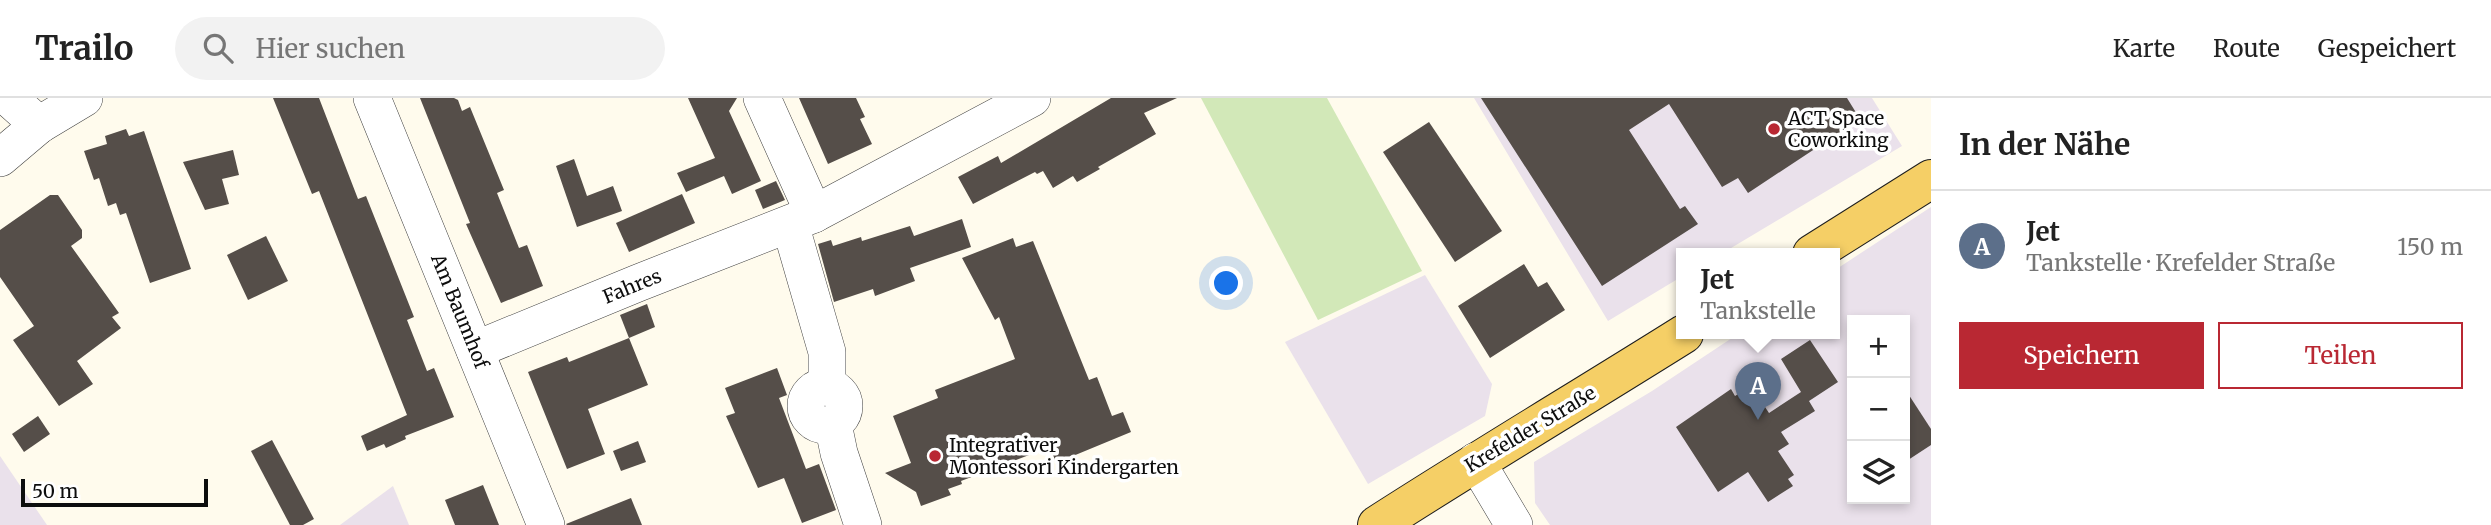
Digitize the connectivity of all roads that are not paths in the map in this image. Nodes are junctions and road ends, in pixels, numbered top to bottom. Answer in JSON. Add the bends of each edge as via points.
{"nodes":[{"id":1,"x":9,"y":98,"type":"edge"},
{"id":2,"x":84,"y":98,"type":"edge"},
{"id":3,"x":372,"y":98,"type":"edge"},
{"id":4,"x":762,"y":98,"type":"edge"},
{"id":5,"x":1032,"y":98,"type":"edge"},
{"id":6,"x":39,"y":125,"type":"junction"},
{"id":7,"x":0,"y":158,"type":"edge"},
{"id":8,"x":1931,"y":179,"type":"edge"},
{"id":9,"x":802,"y":219,"type":"junction"},
{"id":10,"x":1822,"y":248,"type":"edge"},
{"id":11,"x":1676,"y":339,"type":"edge"},
{"id":12,"x":475,"y":350,"type":"junction"},
{"id":13,"x":1476,"y":461,"type":"junction"},
{"id":14,"x":546,"y":525,"type":"edge"},
{"id":15,"x":863,"y":525,"type":"edge"},
{"id":16,"x":1377,"y":525,"type":"edge"},
{"id":17,"x":1514,"y":525,"type":"edge"}],
"edges":[{"from":1,"to":6,"type":"street"},
{"from":2,"to":6,"type":"street"},
{"from":3,"to":12,"type":"street","name":"Am Baumhof"},
{"from":4,"to":9,"type":"street"},
{"from":5,"to":9,"type":"street","name":"Fahres"},
{"from":6,"to":7,"type":"street"},
{"from":8,"to":10,"type":"main road"},
{"from":9,"to":12,"type":"street","name":"Fahres"},
{"from":9,"to":15,"type":"street","via":[[827,352],[827,387],[838,392],[844,403],[842,415],[833,424]]},
{"from":11,"to":13,"type":"main road","name":"Krefelder Straße"},
{"from":12,"to":14,"type":"street","name":"Am Baumhof"},
{"from":13,"to":16,"type":"main road","name":"Krefelder Straße"},
{"from":13,"to":17,"type":"street"}]}
